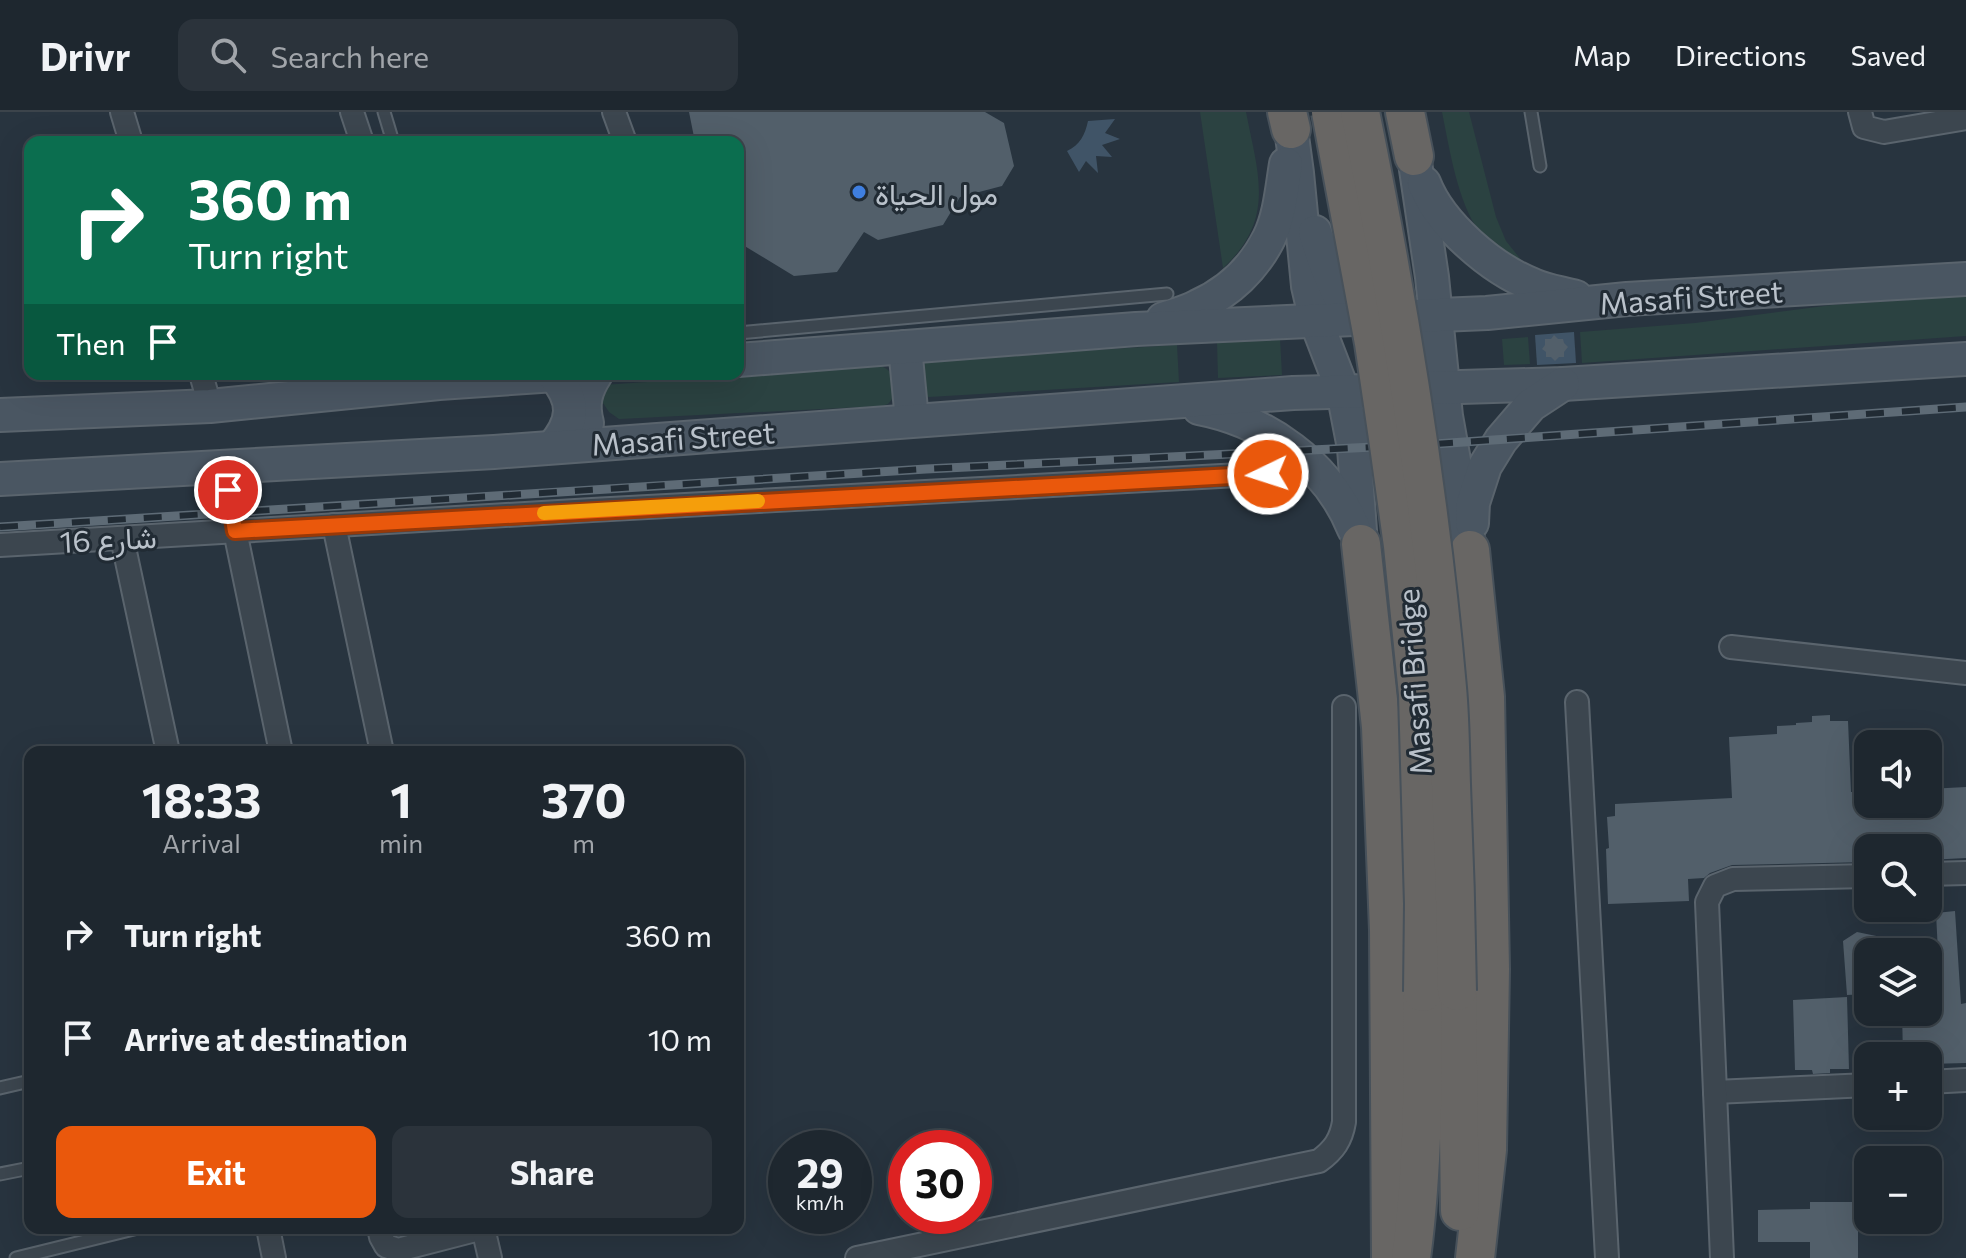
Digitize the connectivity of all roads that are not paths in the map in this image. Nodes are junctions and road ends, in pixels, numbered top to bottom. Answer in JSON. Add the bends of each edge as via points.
{"nodes":[{"id":1,"x":122,"y":112,"type":"edge"},
{"id":2,"x":352,"y":112,"type":"edge"},
{"id":3,"x":384,"y":112,"type":"edge"},
{"id":4,"x":614,"y":112,"type":"edge"},
{"id":5,"x":1331,"y":112,"type":"edge"},
{"id":6,"x":1360,"y":112,"type":"edge"},
{"id":7,"x":1405,"y":112,"type":"edge"},
{"id":8,"x":1531,"y":112,"type":"edge"},
{"id":9,"x":1860,"y":112,"type":"edge"},
{"id":10,"x":1966,"y":118,"type":"edge"},
{"id":11,"x":1289,"y":121,"type":"edge"},
{"id":12,"x":129,"y":136,"type":"edge"},
{"id":13,"x":360,"y":136,"type":"edge"},
{"id":14,"x":391,"y":136,"type":"edge"},
{"id":15,"x":623,"y":136,"type":"edge"},
{"id":16,"x":1414,"y":156,"type":"junction"},
{"id":17,"x":1540,"y":166,"type":"dead end"},
{"id":18,"x":1302,"y":186,"type":"junction"},
{"id":19,"x":1420,"y":194,"type":"junction"},
{"id":20,"x":1399,"y":231,"type":"dead end"},
{"id":21,"x":1341,"y":243,"type":"dead end"},
{"id":22,"x":1966,"y":279,"type":"edge"},
{"id":23,"x":1167,"y":294,"type":"dead end"},
{"id":24,"x":1627,"y":299,"type":"junction"},
{"id":25,"x":1426,"y":316,"type":"junction"},
{"id":26,"x":1316,"y":321,"type":"junction"},
{"id":27,"x":1136,"y":329,"type":"junction"},
{"id":28,"x":744,"y":332,"type":"edge"},
{"id":29,"x":905,"y":347,"type":"junction"},
{"id":30,"x":1966,"y":359,"type":"edge"},
{"id":31,"x":744,"y":360,"type":"edge"},
{"id":32,"x":203,"y":380,"type":"edge"},
{"id":33,"x":436,"y":380,"type":"edge"},
{"id":34,"x":562,"y":380,"type":"edge"},
{"id":35,"x":592,"y":380,"type":"edge"},
{"id":36,"x":1432,"y":384,"type":"junction"},
{"id":37,"x":1563,"y":384,"type":"junction"},
{"id":38,"x":1354,"y":391,"type":"junction"},
{"id":39,"x":1176,"y":403,"type":"junction"},
{"id":40,"x":210,"y":406,"type":"junction"},
{"id":41,"x":0,"y":415,"type":"edge"},
{"id":42,"x":912,"y":420,"type":"junction"},
{"id":43,"x":603,"y":444,"type":"junction"},
{"id":44,"x":553,"y":447,"type":"junction"},
{"id":45,"x":224,"y":467,"type":"junction"},
{"id":46,"x":1317,"y":473,"type":"junction"},
{"id":47,"x":0,"y":479,"type":"edge"},
{"id":48,"x":1381,"y":494,"type":"dead end"},
{"id":49,"x":1442,"y":496,"type":"dead end"},
{"id":50,"x":334,"y":525,"type":"junction"},
{"id":51,"x":235,"y":531,"type":"junction"},
{"id":52,"x":1360,"y":534,"type":"junction"},
{"id":53,"x":1468,"y":537,"type":"junction"},
{"id":54,"x":122,"y":538,"type":"junction"},
{"id":55,"x":0,"y":545,"type":"edge"},
{"id":56,"x":1731,"y":647,"type":"dead end"},
{"id":57,"x":1966,"y":673,"type":"edge"},
{"id":58,"x":1577,"y":702,"type":"dead end"},
{"id":59,"x":1344,"y":707,"type":"dead end"},
{"id":60,"x":167,"y":746,"type":"edge"},
{"id":61,"x":280,"y":746,"type":"edge"},
{"id":62,"x":381,"y":746,"type":"edge"},
{"id":63,"x":1966,"y":873,"type":"edge"},
{"id":64,"x":1942,"y":874,"type":"edge"},
{"id":65,"x":1854,"y":876,"type":"edge"},
{"id":66,"x":1440,"y":992,"type":"junction"},
{"id":67,"x":1966,"y":1080,"type":"edge"},
{"id":68,"x":1942,"y":1081,"type":"edge"},
{"id":69,"x":24,"y":1082,"type":"edge"},
{"id":70,"x":1854,"y":1086,"type":"edge"},
{"id":71,"x":0,"y":1088,"type":"edge"},
{"id":72,"x":1715,"y":1092,"type":"junction"},
{"id":73,"x":24,"y":1169,"type":"edge"},
{"id":74,"x":0,"y":1174,"type":"edge"},
{"id":75,"x":114,"y":1234,"type":"edge"},
{"id":76,"x":269,"y":1234,"type":"edge"},
{"id":77,"x":380,"y":1234,"type":"edge"},
{"id":78,"x":460,"y":1234,"type":"edge"},
{"id":79,"x":484,"y":1234,"type":"edge"},
{"id":80,"x":16,"y":1258,"type":"edge"},
{"id":81,"x":274,"y":1258,"type":"edge"},
{"id":82,"x":490,"y":1258,"type":"edge"},
{"id":83,"x":857,"y":1258,"type":"edge"},
{"id":84,"x":1391,"y":1258,"type":"edge"},
{"id":85,"x":1411,"y":1258,"type":"edge"},
{"id":86,"x":1460,"y":1258,"type":"edge"},
{"id":87,"x":1475,"y":1258,"type":"edge"},
{"id":88,"x":1607,"y":1258,"type":"edge"},
{"id":89,"x":1722,"y":1258,"type":"edge"}],
"edges":[{"from":1,"to":12,"type":"street"},
{"from":2,"to":13,"type":"street"},
{"from":3,"to":14,"type":"lane"},
{"from":4,"to":15,"type":"street"},
{"from":5,"to":66,"type":"highway","name":"Masafi Bridge","bridge":true,"via":[[1374,343],[1403,546],[1418,694],[1424,904]]},
{"from":6,"to":66,"type":"highway","name":"Masafi Bridge","bridge":true,"via":[[1413,404],[1447,691],[1456,903]]},
{"from":7,"to":16,"type":"highway"},
{"from":8,"to":17,"type":"lane"},
{"from":9,"to":10,"type":"street","via":[[1864,127],[1884,132]]},
{"from":11,"to":18,"type":"main road"},
{"from":11,"to":27,"type":"main road","via":[[1281,195],[1270,236],[1254,262],[1232,286],[1199,306]]},
{"from":16,"to":19,"type":"main road"},
{"from":16,"to":24,"type":"main road","via":[[1428,194],[1455,231],[1495,264],[1533,285],[1579,298]]},
{"from":18,"to":21,"type":"main road","via":[[1325,232]]},
{"from":18,"to":26,"type":"main road","via":[[1308,286]]},
{"from":18,"to":26,"type":"main road","via":[[1324,261],[1354,319]]},
{"from":19,"to":20,"type":"main road"},
{"from":19,"to":25,"type":"main road"},
{"from":22,"to":24,"type":"main road","name":"Masafi Street"},
{"from":23,"to":28,"type":"lane"},
{"from":24,"to":25,"type":"main road","name":"Masafi Street"},
{"from":25,"to":36,"type":"main road"},
{"from":26,"to":27,"type":"main road"},
{"from":26,"to":38,"type":"main road"},
{"from":27,"to":29,"type":"main road"},
{"from":29,"to":31,"type":"main road"},
{"from":29,"to":42,"type":"main road"},
{"from":30,"to":37,"type":"main road"},
{"from":32,"to":40,"type":"street"},
{"from":33,"to":40,"type":"main road"},
{"from":34,"to":44,"type":"main road","via":[[569,423]]},
{"from":35,"to":43,"type":"main road","via":[[584,410]]},
{"from":36,"to":37,"type":"main road"},
{"from":36,"to":53,"type":"main road","via":[[1450,442]]},
{"from":37,"to":53,"type":"main road","via":[[1531,405],[1501,440],[1485,466]]},
{"from":38,"to":39,"type":"main road","name":"Masafi Street"},
{"from":38,"to":52,"type":"main road"},
{"from":39,"to":42,"type":"main road","name":"Masafi Street"},
{"from":39,"to":46,"type":"main road","via":[[1222,412],[1265,431]]},
{"from":40,"to":41,"type":"main road"},
{"from":42,"to":43,"type":"main road","name":"Masafi Street"},
{"from":43,"to":44,"type":"main road","name":"Masafi Street"},
{"from":44,"to":45,"type":"main road","name":"Masafi Street"},
{"from":45,"to":47,"type":"main road","name":"Masafi Street"},
{"from":45,"to":51,"type":"street"},
{"from":46,"to":50,"type":"street","name":"شارع 16"},
{"from":46,"to":52,"type":"main road","via":[[1336,492]]},
{"from":48,"to":52,"type":"main road","via":[[1370,504]]},
{"from":49,"to":53,"type":"main road"},
{"from":50,"to":51,"type":"street","name":"شارع 16"},
{"from":50,"to":62,"type":"street"},
{"from":51,"to":54,"type":"street","name":"شارع 16"},
{"from":51,"to":61,"type":"street"},
{"from":52,"to":84,"type":"highway","via":[[1381,727],[1389,930]]},
{"from":53,"to":87,"type":"highway","via":[[1485,697],[1490,969],[1487,1150]]},
{"from":54,"to":55,"type":"street","name":"شارع 16"},
{"from":54,"to":60,"type":"street"},
{"from":56,"to":57,"type":"street"},
{"from":58,"to":88,"type":"street"},
{"from":59,"to":83,"type":"street","via":[[1344,1122],[1330,1153],[1319,1161]]},
{"from":63,"to":64,"type":"street"},
{"from":65,"to":72,"type":"street","via":[[1733,879],[1715,886],[1707,902]]},
{"from":66,"to":85,"type":"highway","name":"Masafi Bridge"},
{"from":66,"to":86,"type":"highway","name":"Masafi Bridge"},
{"from":67,"to":68,"type":"street"},
{"from":69,"to":71,"type":"lane"},
{"from":70,"to":72,"type":"street"},
{"from":72,"to":89,"type":"street"},
{"from":73,"to":74,"type":"lane"},
{"from":75,"to":80,"type":"lane"},
{"from":76,"to":81,"type":"street"},
{"from":77,"to":78,"type":"street","via":[[386,1246],[398,1250]]},
{"from":79,"to":82,"type":"street"}]}
